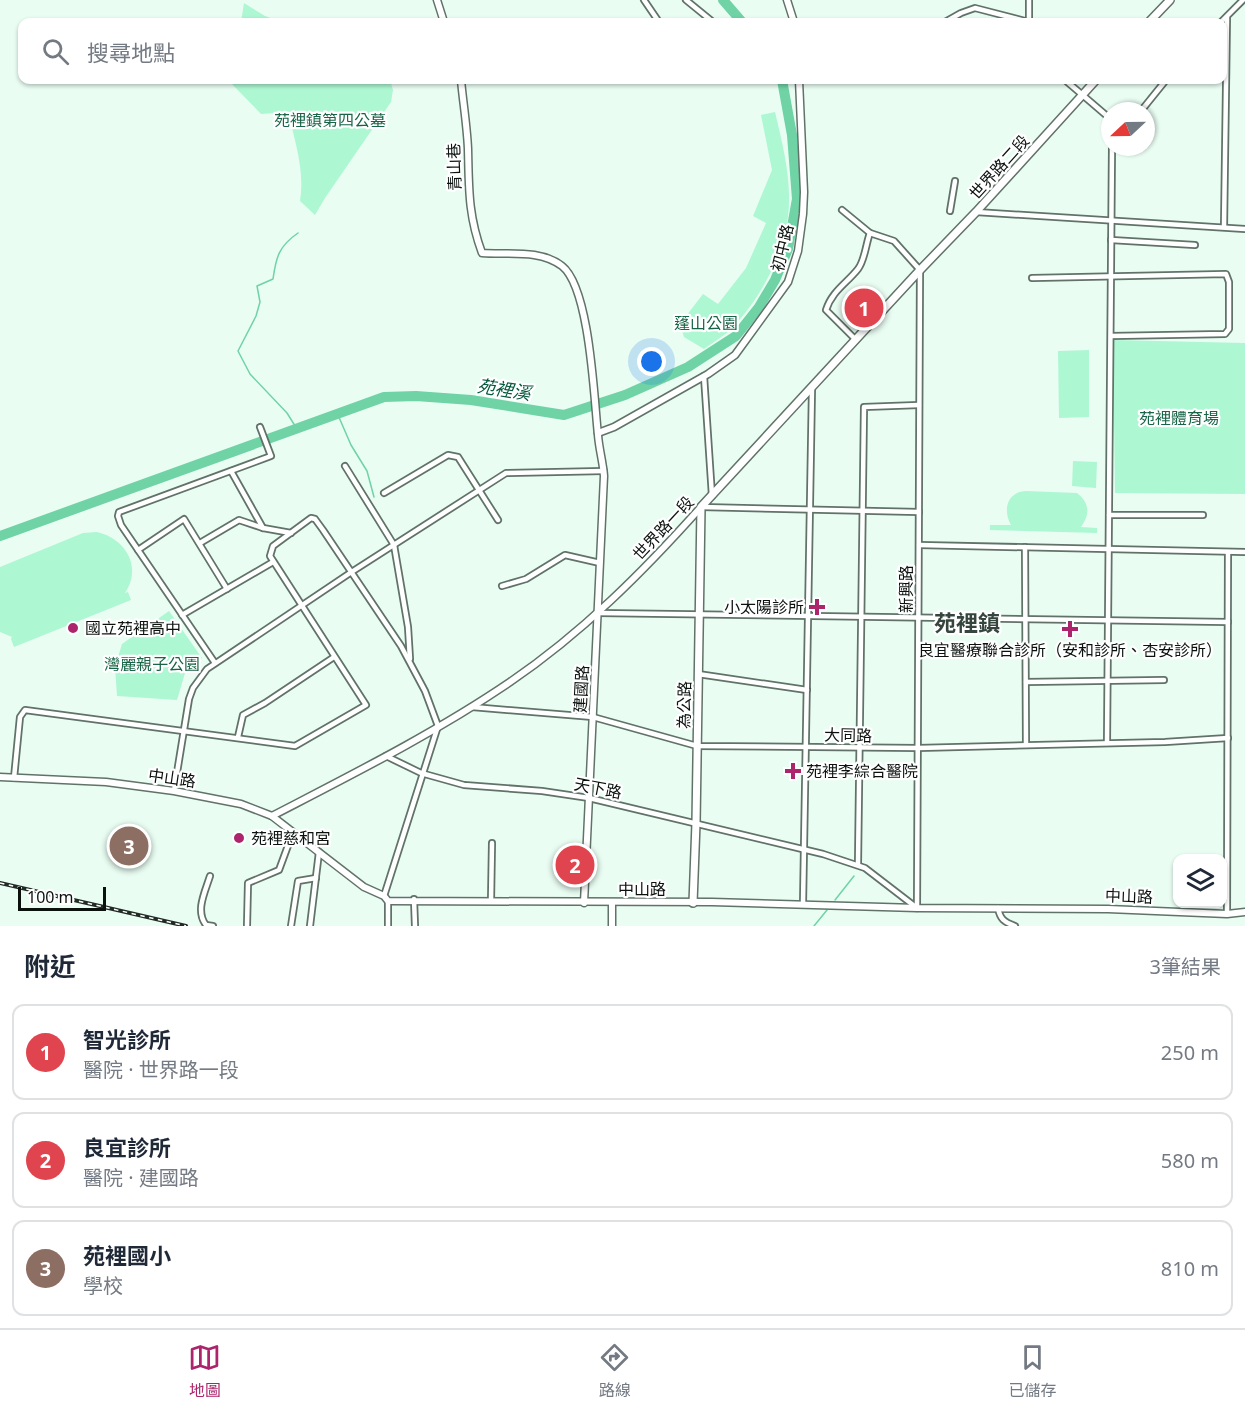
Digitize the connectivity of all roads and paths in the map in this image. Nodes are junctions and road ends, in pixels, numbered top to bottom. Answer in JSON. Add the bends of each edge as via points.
{"nodes":[{"id":1,"x":437,"y":0,"type":"edge"},
{"id":2,"x":644,"y":0,"type":"edge"},
{"id":3,"x":686,"y":0,"type":"edge"},
{"id":4,"x":787,"y":0,"type":"edge"},
{"id":5,"x":1029,"y":0,"type":"edge"},
{"id":6,"x":1170,"y":0,"type":"edge"},
{"id":7,"x":1243,"y":0,"type":"edge"},
{"id":8,"x":1227,"y":16,"type":"edge"},
{"id":9,"x":443,"y":18,"type":"edge"},
{"id":10,"x":656,"y":18,"type":"edge"},
{"id":11,"x":708,"y":18,"type":"edge"},
{"id":12,"x":793,"y":18,"type":"edge"},
{"id":13,"x":952,"y":18,"type":"edge"},
{"id":14,"x":1012,"y":18,"type":"edge"},
{"id":15,"x":1029,"y":18,"type":"edge"},
{"id":16,"x":1153,"y":18,"type":"edge"},
{"id":17,"x":461,"y":84,"type":"edge"},
{"id":18,"x":799,"y":84,"type":"edge"},
{"id":19,"x":1070,"y":84,"type":"edge"},
{"id":20,"x":1092,"y":84,"type":"edge"},
{"id":21,"x":1163,"y":84,"type":"edge"},
{"id":22,"x":1226,"y":84,"type":"edge"},
{"id":23,"x":1083,"y":94,"type":"junction"},
{"id":24,"x":1148,"y":102,"type":"edge"},
{"id":25,"x":1101,"y":110,"type":"edge"},
{"id":26,"x":1113,"y":156,"type":"edge"},
{"id":27,"x":955,"y":182,"type":"dead end"},
{"id":28,"x":842,"y":210,"type":"dead end"},
{"id":29,"x":950,"y":211,"type":"dead end"},
{"id":30,"x":976,"y":212,"type":"junction"},
{"id":31,"x":1112,"y":220,"type":"junction"},
{"id":32,"x":1224,"y":227,"type":"junction"},
{"id":33,"x":1245,"y":229,"type":"edge"},
{"id":34,"x":870,"y":233,"type":"junction"},
{"id":35,"x":1112,"y":240,"type":"junction"},
{"id":36,"x":1195,"y":245,"type":"dead end"},
{"id":37,"x":482,"y":253,"type":"joint"},
{"id":38,"x":920,"y":270,"type":"junction"},
{"id":39,"x":1111,"y":276,"type":"junction"},
{"id":40,"x":1032,"y":278,"type":"dead end"},
{"id":41,"x":1110,"y":336,"type":"junction"},
{"id":42,"x":856,"y":339,"type":"junction"},
{"id":43,"x":704,"y":376,"type":"junction"},
{"id":44,"x":812,"y":387,"type":"junction"},
{"id":45,"x":919,"y":405,"type":"junction"},
{"id":46,"x":260,"y":427,"type":"dead end"},
{"id":47,"x":598,"y":433,"type":"junction"},
{"id":48,"x":345,"y":466,"type":"dead end"},
{"id":49,"x":231,"y":471,"type":"junction"},
{"id":50,"x":604,"y":473,"type":"junction"},
{"id":51,"x":478,"y":491,"type":"junction"},
{"id":52,"x":384,"y":493,"type":"dead end"},
{"id":53,"x":712,"y":496,"type":"junction"},
{"id":54,"x":701,"y":507,"type":"junction"},
{"id":55,"x":810,"y":510,"type":"junction"},
{"id":56,"x":862,"y":511,"type":"junction"},
{"id":57,"x":919,"y":512,"type":"junction"},
{"id":58,"x":1109,"y":515,"type":"junction"},
{"id":59,"x":1203,"y":515,"type":"dead end"},
{"id":60,"x":498,"y":520,"type":"dead end"},
{"id":61,"x":263,"y":528,"type":"junction"},
{"id":62,"x":291,"y":533,"type":"junction"},
{"id":63,"x":200,"y":543,"type":"junction"},
{"id":64,"x":394,"y":545,"type":"junction"},
{"id":65,"x":919,"y":545,"type":"junction"},
{"id":66,"x":1025,"y":547,"type":"junction"},
{"id":67,"x":1108,"y":549,"type":"junction"},
{"id":68,"x":138,"y":550,"type":"junction"},
{"id":69,"x":1228,"y":552,"type":"junction"},
{"id":70,"x":1245,"y":552,"type":"edge"},
{"id":71,"x":273,"y":562,"type":"junction"},
{"id":72,"x":600,"y":563,"type":"junction"},
{"id":73,"x":350,"y":573,"type":"junction"},
{"id":74,"x":502,"y":586,"type":"dead end"},
{"id":75,"x":227,"y":589,"type":"junction"},
{"id":76,"x":301,"y":605,"type":"junction"},
{"id":77,"x":598,"y":613,"type":"junction"},
{"id":78,"x":182,"y":615,"type":"junction"},
{"id":79,"x":699,"y":615,"type":"junction"},
{"id":80,"x":808,"y":616,"type":"junction"},
{"id":81,"x":861,"y":617,"type":"junction"},
{"id":82,"x":918,"y":618,"type":"junction"},
{"id":83,"x":1026,"y":619,"type":"junction"},
{"id":84,"x":1108,"y":621,"type":"junction"},
{"id":85,"x":1228,"y":622,"type":"junction"},
{"id":86,"x":334,"y":657,"type":"junction"},
{"id":87,"x":410,"y":662,"type":"junction"},
{"id":88,"x":215,"y":663,"type":"junction"},
{"id":89,"x":698,"y":674,"type":"junction"},
{"id":90,"x":1164,"y":680,"type":"dead end"},
{"id":91,"x":1107,"y":681,"type":"junction"},
{"id":92,"x":1026,"y":682,"type":"junction"},
{"id":93,"x":807,"y":690,"type":"junction"},
{"id":94,"x":472,"y":707,"type":"junction"},
{"id":95,"x":593,"y":717,"type":"junction"},
{"id":96,"x":438,"y":726,"type":"junction"},
{"id":97,"x":184,"y":730,"type":"junction"},
{"id":98,"x":238,"y":737,"type":"junction"},
{"id":99,"x":1228,"y":738,"type":"junction"},
{"id":100,"x":1107,"y":743,"type":"junction"},
{"id":101,"x":1026,"y":745,"type":"junction"},
{"id":102,"x":697,"y":746,"type":"junction"},
{"id":103,"x":806,"y":747,"type":"junction"},
{"id":104,"x":859,"y":748,"type":"junction"},
{"id":105,"x":918,"y":748,"type":"junction"},
{"id":106,"x":386,"y":756,"type":"junction"},
{"id":107,"x":423,"y":773,"type":"junction"},
{"id":108,"x":0,"y":777,"type":"edge"},
{"id":109,"x":14,"y":778,"type":"junction"},
{"id":110,"x":174,"y":791,"type":"junction"},
{"id":111,"x":589,"y":798,"type":"junction"},
{"id":112,"x":272,"y":816,"type":"junction"},
{"id":113,"x":696,"y":823,"type":"junction"},
{"id":114,"x":293,"y":831,"type":"junction"},
{"id":115,"x":492,"y":843,"type":"dead end"},
{"id":116,"x":804,"y":850,"type":"junction"},
{"id":117,"x":320,"y":852,"type":"junction"},
{"id":118,"x":858,"y":864,"type":"junction"},
{"id":119,"x":210,"y":876,"type":"dead end"},
{"id":120,"x":316,"y":878,"type":"junction"},
{"id":121,"x":386,"y":898,"type":"junction"},
{"id":122,"x":414,"y":899,"type":"junction"},
{"id":123,"x":491,"y":901,"type":"junction"},
{"id":124,"x":584,"y":903,"type":"junction"},
{"id":125,"x":612,"y":903,"type":"junction"},
{"id":126,"x":693,"y":903,"type":"junction"},
{"id":127,"x":803,"y":904,"type":"junction"},
{"id":128,"x":917,"y":908,"type":"junction"},
{"id":129,"x":998,"y":908,"type":"junction"},
{"id":130,"x":1245,"y":912,"type":"edge"},
{"id":131,"x":1227,"y":914,"type":"junction"},
{"id":132,"x":213,"y":926,"type":"edge"},
{"id":133,"x":247,"y":926,"type":"edge"},
{"id":134,"x":291,"y":926,"type":"edge"},
{"id":135,"x":310,"y":926,"type":"edge"},
{"id":136,"x":388,"y":926,"type":"edge"},
{"id":137,"x":415,"y":926,"type":"edge"},
{"id":138,"x":612,"y":926,"type":"edge"},
{"id":139,"x":1015,"y":926,"type":"edge"}],
"edges":[{"from":1,"to":9,"type":"street"},
{"from":2,"to":10,"type":"street"},
{"from":3,"to":11,"type":"street"},
{"from":4,"to":12,"type":"street"},
{"from":5,"to":15,"type":"street"},
{"from":6,"to":16,"type":"main road"},
{"from":7,"to":8,"type":"street"},
{"from":13,"to":14,"type":"street","via":[[975,9]]},
{"from":17,"to":37,"type":"street","name":"青山巷","via":[[469,204]]},
{"from":18,"to":43,"type":"street","name":"初中路","via":[[804,192],[795,261],[788,282],[735,355]]},
{"from":19,"to":23,"type":"street"},
{"from":20,"to":23,"type":"main road","name":"世界路二段"},
{"from":21,"to":24,"type":"street"},
{"from":22,"to":32,"type":"street"},
{"from":23,"to":25,"type":"street"},
{"from":23,"to":30,"type":"main road","name":"世界路二段"},
{"from":26,"to":31,"type":"street"},
{"from":27,"to":29,"type":"street"},
{"from":28,"to":34,"type":"street"},
{"from":30,"to":31,"type":"street"},
{"from":30,"to":38,"type":"main road","name":"世界路二段"},
{"from":31,"to":32,"type":"street"},
{"from":31,"to":35,"type":"street"},
{"from":32,"to":33,"type":"street"},
{"from":34,"to":38,"type":"street","via":[[894,241]]},
{"from":34,"to":42,"type":"street","via":[[860,267],[838,288],[826,310]]},
{"from":35,"to":36,"type":"street"},
{"from":35,"to":39,"type":"street"},
{"from":37,"to":47,"type":"street","name":"建國路","via":[[539,255],[562,266],[570,276],[588,334]]},
{"from":38,"to":42,"type":"main road","name":"世界路一段"},
{"from":38,"to":45,"type":"street","name":"新興路"},
{"from":39,"to":40,"type":"street"},
{"from":39,"to":41,"type":"street"},
{"from":39,"to":41,"type":"street","via":[[1226,274],[1229,329],[1225,334]]},
{"from":41,"to":58,"type":"street"},
{"from":42,"to":44,"type":"main road","name":"世界路一段"},
{"from":43,"to":47,"type":"street","name":"初中路"},
{"from":43,"to":53,"type":"street"},
{"from":44,"to":53,"type":"main road","name":"世界路一段"},
{"from":44,"to":55,"type":"street"},
{"from":45,"to":56,"type":"street","via":[[864,407]]},
{"from":45,"to":57,"type":"street","name":"新興路"},
{"from":46,"to":49,"type":"street","via":[[271,456]]},
{"from":47,"to":50,"type":"street","name":"建國路"},
{"from":48,"to":64,"type":"street"},
{"from":49,"to":61,"type":"street"},
{"from":49,"to":68,"type":"street","via":[[119,512],[121,525]]},
{"from":50,"to":51,"type":"street","via":[[506,472]]},
{"from":50,"to":72,"type":"street","name":"建國路"},
{"from":51,"to":52,"type":"street","via":[[454,454]]},
{"from":51,"to":60,"type":"street"},
{"from":51,"to":64,"type":"street"},
{"from":53,"to":54,"type":"main road","name":"世界路一段"},
{"from":54,"to":55,"type":"street"},
{"from":54,"to":77,"type":"street","name":"世界路一段","via":[[651,563]]},
{"from":54,"to":79,"type":"main road","name":"為公路"},
{"from":55,"to":56,"type":"street"},
{"from":55,"to":80,"type":"street"},
{"from":56,"to":57,"type":"street"},
{"from":56,"to":81,"type":"street"},
{"from":57,"to":65,"type":"street","name":"新興路"},
{"from":58,"to":59,"type":"street"},
{"from":58,"to":67,"type":"street"},
{"from":61,"to":62,"type":"street"},
{"from":61,"to":63,"type":"street","via":[[239,520]]},
{"from":62,"to":71,"type":"street","via":[[273,546]]},
{"from":62,"to":73,"type":"street","via":[[315,519]]},
{"from":63,"to":68,"type":"street","via":[[184,519]]},
{"from":63,"to":75,"type":"street"},
{"from":64,"to":73,"type":"street"},
{"from":64,"to":87,"type":"street"},
{"from":65,"to":66,"type":"street"},
{"from":65,"to":82,"type":"street","name":"新興路"},
{"from":66,"to":67,"type":"street"},
{"from":66,"to":83,"type":"street"},
{"from":67,"to":69,"type":"street"},
{"from":67,"to":84,"type":"street"},
{"from":68,"to":78,"type":"street"},
{"from":69,"to":70,"type":"street"},
{"from":69,"to":85,"type":"street"},
{"from":71,"to":75,"type":"street"},
{"from":71,"to":76,"type":"street"},
{"from":72,"to":74,"type":"street","via":[[565,555],[526,579]]},
{"from":72,"to":77,"type":"street","name":"建國路"},
{"from":73,"to":76,"type":"street"},
{"from":73,"to":87,"type":"street"},
{"from":75,"to":78,"type":"street"},
{"from":76,"to":86,"type":"street"},
{"from":76,"to":88,"type":"street"},
{"from":77,"to":79,"type":"street"},
{"from":77,"to":94,"type":"street","name":"世界路一段"},
{"from":77,"to":95,"type":"street","name":"建國路"},
{"from":78,"to":88,"type":"street"},
{"from":79,"to":80,"type":"street"},
{"from":79,"to":89,"type":"main road","name":"為公路"},
{"from":80,"to":81,"type":"street"},
{"from":80,"to":93,"type":"street"},
{"from":81,"to":82,"type":"street"},
{"from":81,"to":104,"type":"street"},
{"from":82,"to":83,"type":"street"},
{"from":82,"to":105,"type":"street","name":"新興路"},
{"from":83,"to":84,"type":"street"},
{"from":83,"to":92,"type":"street"},
{"from":84,"to":85,"type":"street"},
{"from":84,"to":91,"type":"street"},
{"from":85,"to":99,"type":"street"},
{"from":86,"to":98,"type":"street","via":[[243,715]]},
{"from":86,"to":98,"type":"street","via":[[366,705],[295,746]]},
{"from":87,"to":96,"type":"street"},
{"from":88,"to":97,"type":"street","via":[[200,675],[193,688]]},
{"from":89,"to":93,"type":"street"},
{"from":89,"to":102,"type":"main road","name":"為公路"},
{"from":90,"to":91,"type":"street"},
{"from":91,"to":92,"type":"street"},
{"from":91,"to":100,"type":"street"},
{"from":92,"to":101,"type":"street"},
{"from":93,"to":103,"type":"street"},
{"from":94,"to":95,"type":"street","name":"大同路"},
{"from":94,"to":96,"type":"street","name":"世界路一段"},
{"from":95,"to":102,"type":"street","name":"大同路"},
{"from":95,"to":111,"type":"street","name":"建國路"},
{"from":96,"to":106,"type":"street","name":"世界路一段"},
{"from":96,"to":107,"type":"street"},
{"from":97,"to":98,"type":"street"},
{"from":97,"to":109,"type":"street","via":[[26,710],[20,717]]},
{"from":97,"to":110,"type":"street"},
{"from":99,"to":100,"type":"street","name":"大同路"},
{"from":99,"to":131,"type":"street"},
{"from":100,"to":101,"type":"street","name":"大同路"},
{"from":101,"to":105,"type":"street","name":"大同路"},
{"from":102,"to":103,"type":"street","name":"大同路"},
{"from":102,"to":113,"type":"main road","name":"為公路"},
{"from":103,"to":104,"type":"street","name":"大同路"},
{"from":103,"to":116,"type":"street"},
{"from":104,"to":105,"type":"street","name":"大同路"},
{"from":104,"to":118,"type":"street"},
{"from":105,"to":128,"type":"street","name":"新興路"},
{"from":106,"to":107,"type":"street","name":"天下路"},
{"from":106,"to":112,"type":"street"},
{"from":107,"to":111,"type":"street","name":"天下路","via":[[464,785]]},
{"from":107,"to":121,"type":"street"},
{"from":108,"to":109,"type":"street","name":"中山路"},
{"from":109,"to":110,"type":"street","name":"中山路","via":[[106,782]]},
{"from":110,"to":112,"type":"street","name":"中山路","via":[[241,804]]},
{"from":111,"to":113,"type":"street","name":"天下路"},
{"from":111,"to":124,"type":"street","name":"建國路"},
{"from":112,"to":114,"type":"street","name":"中山路"},
{"from":113,"to":116,"type":"street","name":"天下路"},
{"from":113,"to":126,"type":"main road","name":"為公路"},
{"from":114,"to":117,"type":"street","name":"中山路"},
{"from":114,"to":133,"type":"street","via":[[279,870],[248,883]]},
{"from":115,"to":123,"type":"street"},
{"from":116,"to":118,"type":"street","name":"天下路"},
{"from":116,"to":127,"type":"street"},
{"from":117,"to":120,"type":"street"},
{"from":117,"to":121,"type":"street","name":"中山路","via":[[364,887]]},
{"from":118,"to":128,"type":"street","name":"天下路"},
{"from":119,"to":132,"type":"street","via":[[201,916],[206,926]]},
{"from":120,"to":134,"type":"street","via":[[298,881]]},
{"from":120,"to":135,"type":"street"},
{"from":121,"to":122,"type":"street","name":"中山路"},
{"from":121,"to":136,"type":"street"},
{"from":122,"to":123,"type":"street","name":"中山路"},
{"from":122,"to":137,"type":"street"},
{"from":123,"to":124,"type":"street","name":"中山路"},
{"from":124,"to":125,"type":"street","name":"中山路"},
{"from":125,"to":126,"type":"street","name":"中山路"},
{"from":125,"to":138,"type":"street"},
{"from":126,"to":127,"type":"street","name":"中山路"},
{"from":127,"to":128,"type":"street","name":"中山路"},
{"from":128,"to":129,"type":"street","name":"中山路"},
{"from":129,"to":131,"type":"street","name":"中山路"},
{"from":129,"to":139,"type":"street","via":[[999,917]]},
{"from":130,"to":131,"type":"street","name":"中山路"}]}
